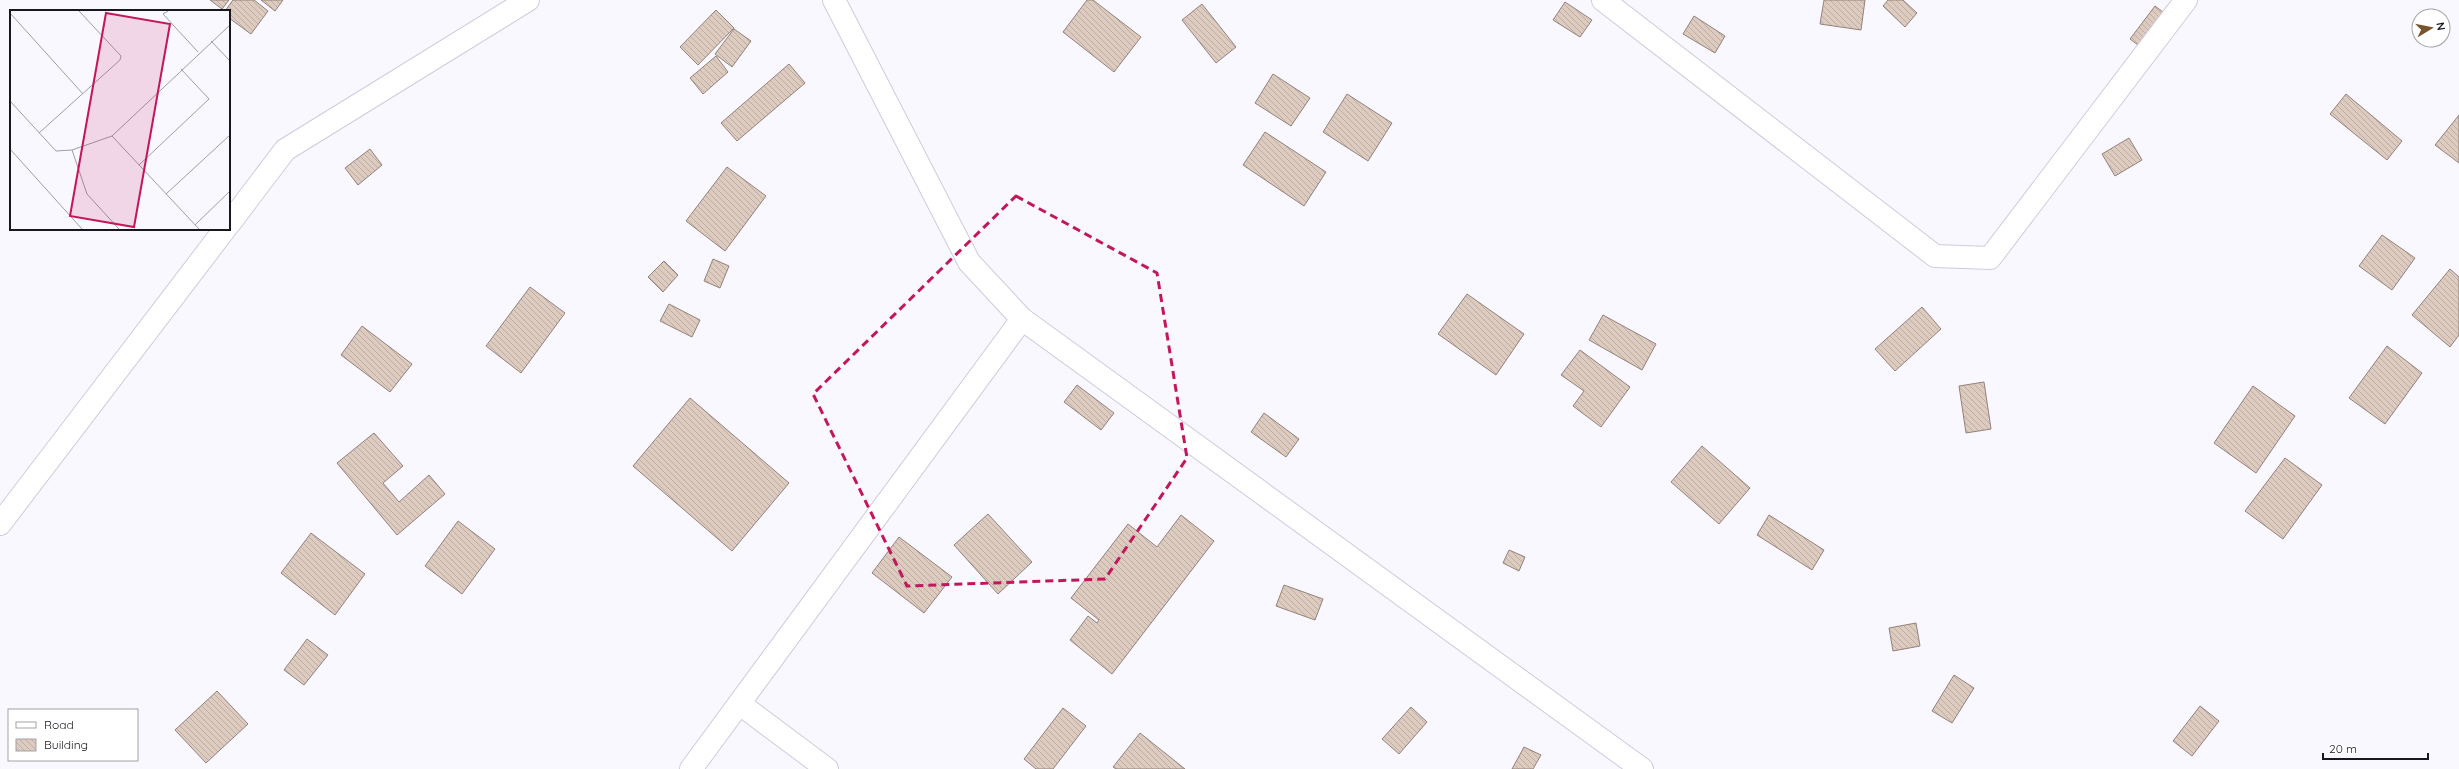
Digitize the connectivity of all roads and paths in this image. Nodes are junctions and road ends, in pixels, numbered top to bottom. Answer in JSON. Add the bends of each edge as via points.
{"nodes":[{"id":1,"x":528,"y":0,"type":"edge"},
{"id":2,"x":834,"y":0,"type":"edge"},
{"id":3,"x":1603,"y":0,"type":"edge"},
{"id":4,"x":2186,"y":0,"type":"edge"},
{"id":5,"x":230,"y":223,"type":"edge"},
{"id":6,"x":224,"y":230,"type":"edge"},
{"id":7,"x":1022,"y":319,"type":"junction"},
{"id":8,"x":0,"y":524,"type":"edge"},
{"id":9,"x":740,"y":704,"type":"junction"},
{"id":10,"x":691,"y":769,"type":"edge"},
{"id":11,"x":827,"y":769,"type":"edge"},
{"id":12,"x":1642,"y":769,"type":"edge"}],
"edges":[{"from":1,"to":5,"type":"street","via":[[285,150]]},
{"from":2,"to":7,"type":"street","via":[[969,262]]},
{"from":3,"to":4,"type":"street","via":[[1935,256],[1990,258]]},
{"from":6,"to":8,"type":"street"},
{"from":7,"to":9,"type":"street"},
{"from":7,"to":12,"type":"street"},
{"from":9,"to":10,"type":"street"},
{"from":9,"to":11,"type":"street"}]}
